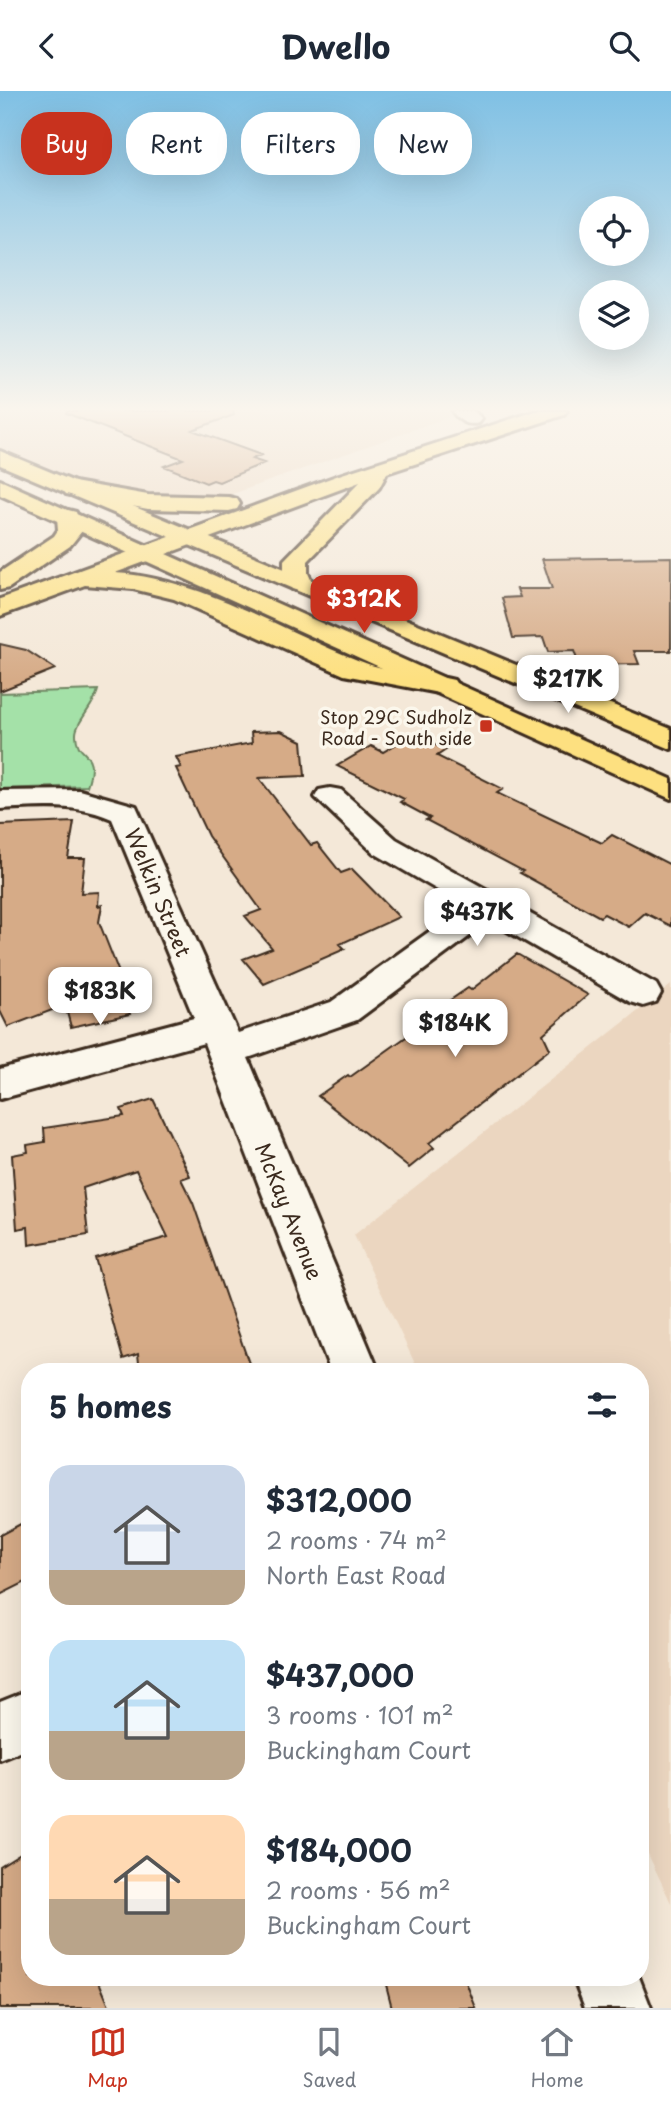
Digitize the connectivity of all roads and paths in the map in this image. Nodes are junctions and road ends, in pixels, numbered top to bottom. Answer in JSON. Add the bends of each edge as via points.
{"nodes":[{"id":1,"x":31,"y":500,"type":"edge"},
{"id":2,"x":101,"y":500,"type":"edge"},
{"id":3,"x":139,"y":500,"type":"edge"},
{"id":4,"x":238,"y":500,"type":"edge"},
{"id":5,"x":291,"y":500,"type":"edge"},
{"id":6,"x":354,"y":500,"type":"edge"},
{"id":7,"x":229,"y":504,"type":"junction"},
{"id":8,"x":68,"y":517,"type":"junction"},
{"id":9,"x":166,"y":528,"type":"junction"},
{"id":10,"x":190,"y":538,"type":"junction"},
{"id":11,"x":136,"y":548,"type":"junction"},
{"id":12,"x":0,"y":583,"type":"edge"},
{"id":13,"x":64,"y":584,"type":"junction"},
{"id":14,"x":301,"y":584,"type":"junction"},
{"id":15,"x":0,"y":589,"type":"edge"},
{"id":16,"x":0,"y":608,"type":"edge"},
{"id":17,"x":444,"y":686,"type":"junction"},
{"id":18,"x":671,"y":740,"type":"edge"},
{"id":19,"x":671,"y":790,"type":"edge"},
{"id":20,"x":330,"y":797,"type":"dead end"},
{"id":21,"x":0,"y":800,"type":"edge"},
{"id":22,"x":489,"y":905,"type":"junction"},
{"id":23,"x":643,"y":993,"type":"dead end"},
{"id":24,"x":221,"y":1038,"type":"junction"},
{"id":25,"x":0,"y":1084,"type":"edge"},
{"id":26,"x":351,"y":1363,"type":"edge"},
{"id":27,"x":21,"y":1723,"type":"edge"},
{"id":28,"x":0,"y":1731,"type":"edge"},
{"id":29,"x":609,"y":1986,"type":"edge"},
{"id":30,"x":618,"y":2008,"type":"edge"}],
"edges":[{"from":1,"to":8,"type":"main road"},
{"from":2,"to":9,"type":"main road"},
{"from":3,"to":7,"type":"main road"},
{"from":4,"to":7,"type":"main road"},
{"from":5,"to":10,"type":"main road"},
{"from":6,"to":14,"type":"main road","via":[[296,560]]},
{"from":7,"to":9,"type":"main road"},
{"from":8,"to":11,"type":"main road"},
{"from":8,"to":12,"type":"main road","via":[[70,531],[62,541]]},
{"from":9,"to":10,"type":"main road"},
{"from":9,"to":11,"type":"main road"},
{"from":10,"to":11,"type":"main road"},
{"from":10,"to":14,"type":"main road"},
{"from":11,"to":13,"type":"main road"},
{"from":11,"to":15,"type":"main road"},
{"from":11,"to":17,"type":"main road"},
{"from":13,"to":16,"type":"main road"},
{"from":13,"to":17,"type":"main road","via":[[106,579],[183,594],[354,669]]},
{"from":14,"to":18,"type":"main road"},
{"from":17,"to":19,"type":"main road"},
{"from":20,"to":22,"type":"street","via":[[385,846]]},
{"from":21,"to":24,"type":"street","name":"Welkin Street","via":[[86,800],[125,813]]},
{"from":22,"to":23,"type":"street"},
{"from":22,"to":24,"type":"street","via":[[344,1011]]},
{"from":24,"to":25,"type":"street"},
{"from":24,"to":26,"type":"street","name":"McKay Avenue"},
{"from":27,"to":28,"type":"street"},
{"from":29,"to":30,"type":"street"}]}
